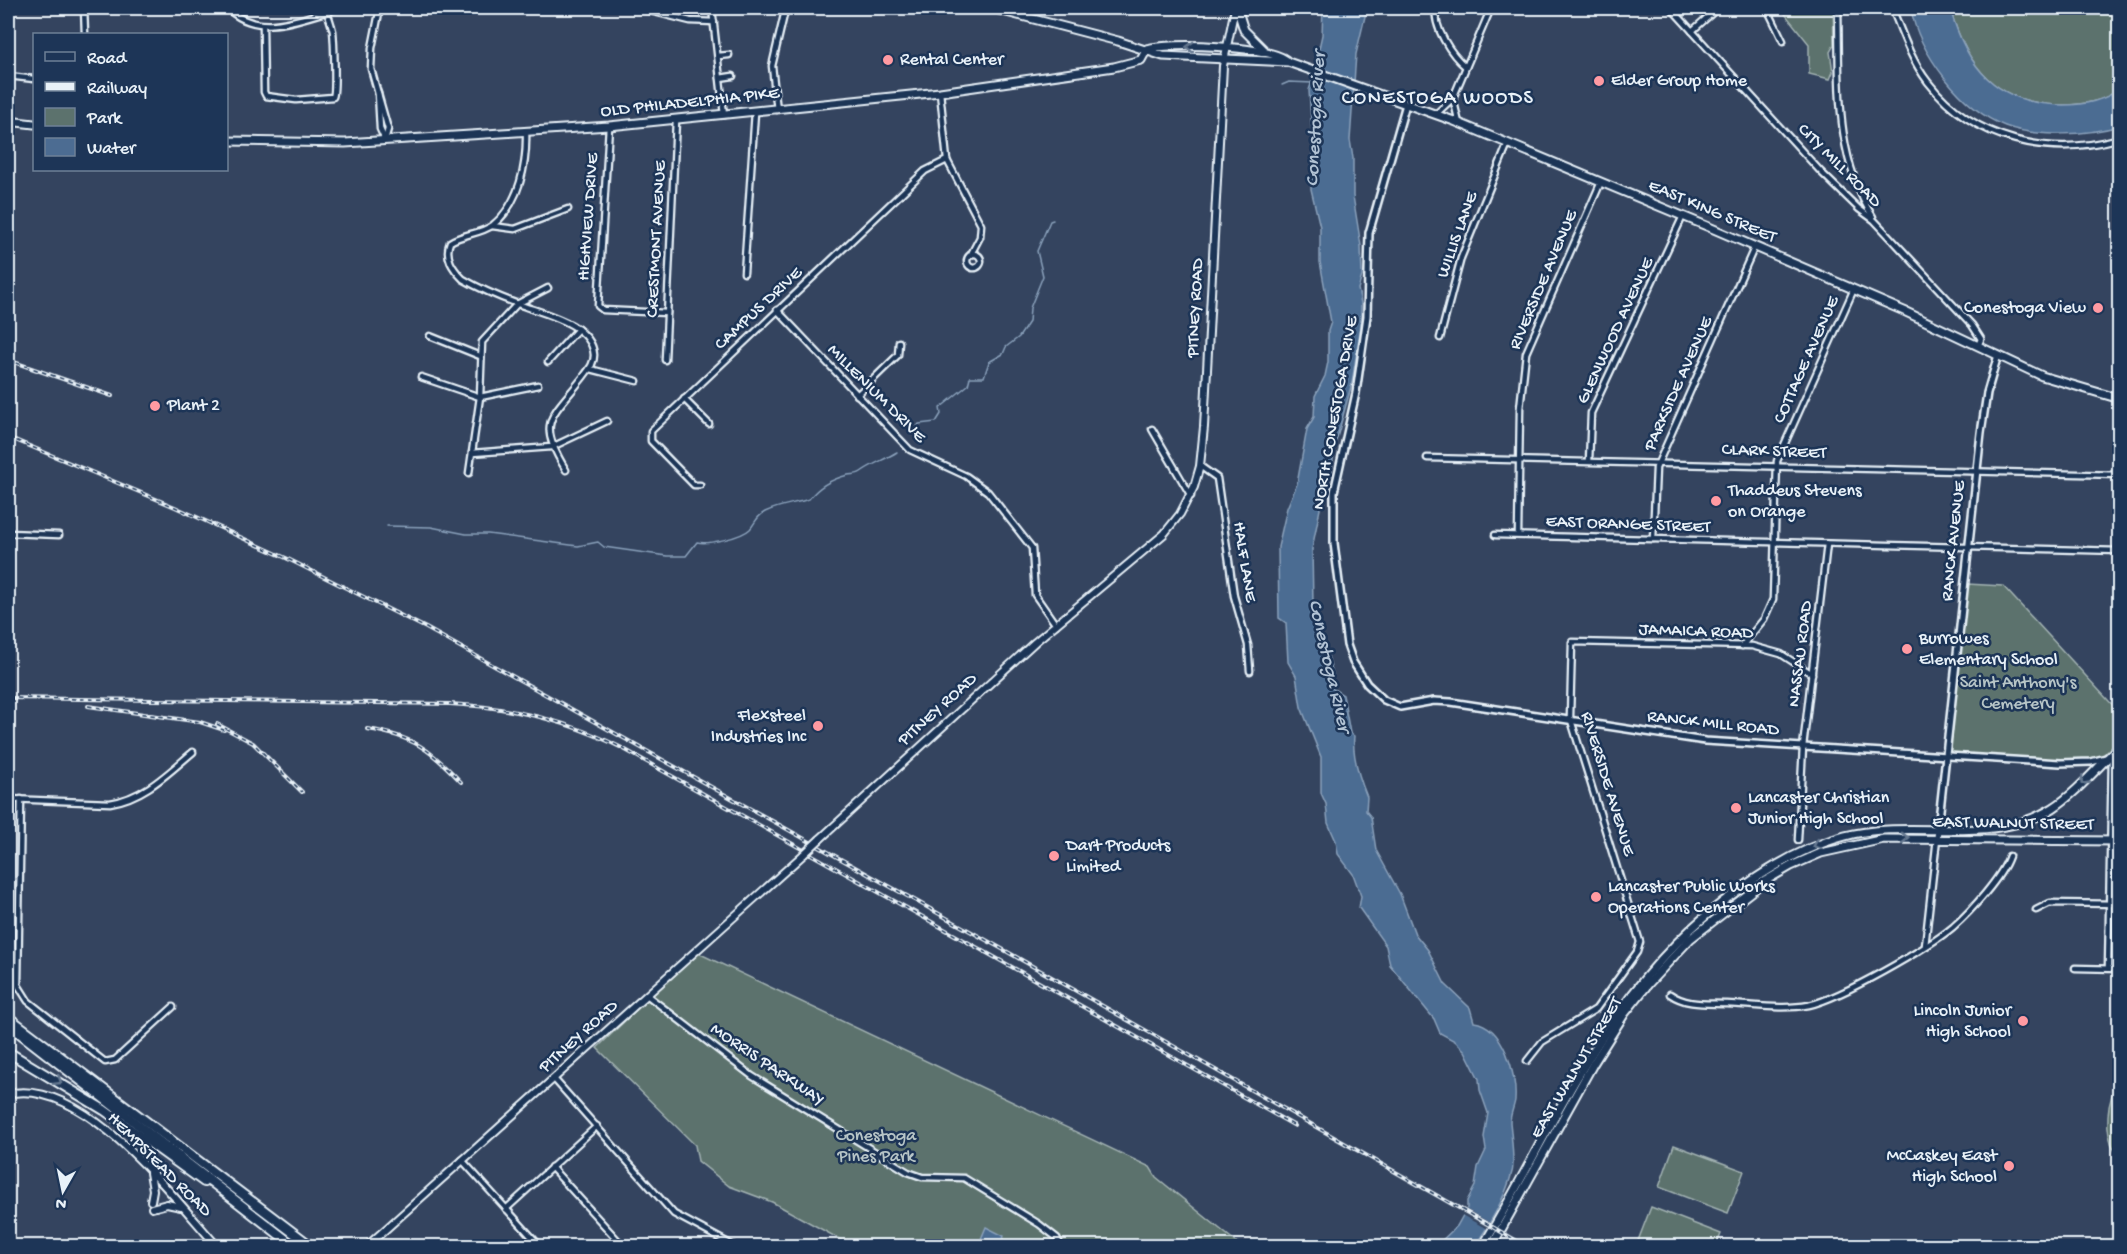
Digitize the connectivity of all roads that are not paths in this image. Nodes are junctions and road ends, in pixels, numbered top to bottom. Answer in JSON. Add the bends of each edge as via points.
{"nodes":[{"id":1,"x":84,"y":8,"type":"edge"},
{"id":2,"x":227,"y":8,"type":"edge"},
{"id":3,"x":340,"y":8,"type":"edge"},
{"id":4,"x":380,"y":8,"type":"edge"},
{"id":5,"x":638,"y":8,"type":"edge"},
{"id":6,"x":712,"y":8,"type":"edge"},
{"id":7,"x":991,"y":8,"type":"edge"},
{"id":8,"x":1236,"y":8,"type":"edge"},
{"id":9,"x":1436,"y":8,"type":"edge"},
{"id":10,"x":1491,"y":8,"type":"edge"},
{"id":11,"x":1671,"y":8,"type":"edge"},
{"id":12,"x":1718,"y":8,"type":"edge"},
{"id":13,"x":1767,"y":8,"type":"edge"},
{"id":14,"x":1838,"y":8,"type":"edge"},
{"id":15,"x":1892,"y":8,"type":"edge"},
{"id":16,"x":326,"y":9,"type":"edge"},
{"id":17,"x":784,"y":15,"type":"dead end"},
{"id":18,"x":714,"y":22,"type":"junction"},
{"id":19,"x":263,"y":27,"type":"junction"},
{"id":20,"x":1692,"y":31,"type":"junction"},
{"id":21,"x":85,"y":33,"type":"edge"},
{"id":22,"x":1783,"y":41,"type":"dead end"},
{"id":23,"x":1227,"y":48,"type":"junction"},
{"id":24,"x":1147,"y":50,"type":"junction"},
{"id":25,"x":1265,"y":51,"type":"junction"},
{"id":26,"x":729,"y":55,"type":"dead end"},
{"id":27,"x":718,"y":56,"type":"junction"},
{"id":28,"x":1225,"y":57,"type":"junction"},
{"id":29,"x":1288,"y":62,"type":"junction"},
{"id":30,"x":1466,"y":67,"type":"junction"},
{"id":31,"x":8,"y":76,"type":"edge"},
{"id":32,"x":733,"y":76,"type":"dead end"},
{"id":33,"x":720,"y":78,"type":"junction"},
{"id":34,"x":33,"y":79,"type":"edge"},
{"id":35,"x":940,"y":92,"type":"junction"},
{"id":36,"x":1453,"y":98,"type":"junction"},
{"id":37,"x":1406,"y":104,"type":"junction"},
{"id":38,"x":777,"y":110,"type":"junction"},
{"id":39,"x":754,"y":112,"type":"junction"},
{"id":40,"x":1436,"y":114,"type":"junction"},
{"id":41,"x":724,"y":115,"type":"junction"},
{"id":42,"x":676,"y":120,"type":"junction"},
{"id":43,"x":8,"y":121,"type":"edge"},
{"id":44,"x":1459,"y":123,"type":"junction"},
{"id":45,"x":33,"y":124,"type":"edge"},
{"id":46,"x":609,"y":126,"type":"junction"},
{"id":47,"x":526,"y":132,"type":"junction"},
{"id":48,"x":2120,"y":138,"type":"edge"},
{"id":49,"x":385,"y":140,"type":"junction"},
{"id":50,"x":228,"y":141,"type":"edge"},
{"id":51,"x":1508,"y":143,"type":"junction"},
{"id":52,"x":947,"y":160,"type":"junction"},
{"id":53,"x":1601,"y":182,"type":"junction"},
{"id":54,"x":568,"y":209,"type":"dead end"},
{"id":55,"x":1683,"y":216,"type":"junction"},
{"id":56,"x":1874,"y":220,"type":"junction"},
{"id":57,"x":492,"y":226,"type":"junction"},
{"id":58,"x":1755,"y":246,"type":"junction"},
{"id":59,"x":970,"y":256,"type":"dead end"},
{"id":60,"x":744,"y":273,"type":"dead end"},
{"id":61,"x":548,"y":288,"type":"dead end"},
{"id":62,"x":1854,"y":289,"type":"junction"},
{"id":63,"x":517,"y":304,"type":"junction"},
{"id":64,"x":777,"y":310,"type":"junction"},
{"id":65,"x":667,"y":313,"type":"junction"},
{"id":66,"x":578,"y":329,"type":"junction"},
{"id":67,"x":430,"y":336,"type":"dead end"},
{"id":68,"x":1440,"y":338,"type":"dead end"},
{"id":69,"x":899,"y":342,"type":"dead end"},
{"id":70,"x":1978,"y":346,"type":"junction"},
{"id":71,"x":1998,"y":355,"type":"junction"},
{"id":72,"x":480,"y":356,"type":"junction"},
{"id":73,"x":665,"y":360,"type":"dead end"},
{"id":74,"x":548,"y":362,"type":"dead end"},
{"id":75,"x":590,"y":369,"type":"junction"},
{"id":76,"x":421,"y":377,"type":"dead end"},
{"id":77,"x":637,"y":381,"type":"dead end"},
{"id":78,"x":538,"y":385,"type":"dead end"},
{"id":79,"x":856,"y":395,"type":"junction"},
{"id":80,"x":480,"y":397,"type":"junction"},
{"id":81,"x":684,"y":399,"type":"junction"},
{"id":82,"x":2120,"y":399,"type":"edge"},
{"id":83,"x":607,"y":421,"type":"dead end"},
{"id":84,"x":709,"y":424,"type":"dead end"},
{"id":85,"x":1152,"y":429,"type":"dead end"},
{"id":86,"x":552,"y":447,"type":"junction"},
{"id":87,"x":472,"y":453,"type":"junction"},
{"id":88,"x":1427,"y":458,"type":"dead end"},
{"id":89,"x":1519,"y":459,"type":"junction"},
{"id":90,"x":1589,"y":461,"type":"junction"},
{"id":91,"x":1659,"y":463,"type":"junction"},
{"id":92,"x":1200,"y":466,"type":"junction"},
{"id":93,"x":1777,"y":466,"type":"junction"},
{"id":94,"x":566,"y":470,"type":"dead end"},
{"id":95,"x":1977,"y":471,"type":"junction"},
{"id":96,"x":469,"y":473,"type":"dead end"},
{"id":97,"x":2120,"y":475,"type":"edge"},
{"id":98,"x":700,"y":485,"type":"dead end"},
{"id":99,"x":1191,"y":496,"type":"junction"},
{"id":100,"x":8,"y":533,"type":"edge"},
{"id":101,"x":59,"y":535,"type":"dead end"},
{"id":102,"x":1495,"y":535,"type":"dead end"},
{"id":103,"x":1518,"y":536,"type":"junction"},
{"id":104,"x":1653,"y":539,"type":"junction"},
{"id":105,"x":1775,"y":542,"type":"junction"},
{"id":106,"x":1827,"y":544,"type":"junction"},
{"id":107,"x":1968,"y":547,"type":"junction"},
{"id":108,"x":2120,"y":551,"type":"edge"},
{"id":109,"x":1056,"y":625,"type":"junction"},
{"id":110,"x":1572,"y":642,"type":"joint"},
{"id":111,"x":1742,"y":646,"type":"junction"},
{"id":112,"x":1250,"y":671,"type":"dead end"},
{"id":113,"x":1812,"y":674,"type":"junction"},
{"id":114,"x":1372,"y":690,"type":"joint"},
{"id":115,"x":1571,"y":720,"type":"junction"},
{"id":116,"x":1803,"y":747,"type":"junction"},
{"id":117,"x":2117,"y":748,"type":"edge"},
{"id":118,"x":193,"y":752,"type":"dead end"},
{"id":119,"x":1944,"y":755,"type":"junction"},
{"id":120,"x":2106,"y":758,"type":"junction"},
{"id":121,"x":2060,"y":763,"type":"junction"},
{"id":122,"x":2068,"y":766,"type":"dead end"},
{"id":123,"x":2113,"y":775,"type":"junction"},
{"id":124,"x":2120,"y":775,"type":"edge"},
{"id":125,"x":8,"y":799,"type":"edge"},
{"id":126,"x":21,"y":799,"type":"junction"},
{"id":127,"x":1936,"y":828,"type":"junction"},
{"id":128,"x":1937,"y":838,"type":"junction"},
{"id":129,"x":1798,"y":840,"type":"dead end"},
{"id":130,"x":2111,"y":841,"type":"junction"},
{"id":131,"x":2120,"y":841,"type":"edge"},
{"id":132,"x":2009,"y":856,"type":"dead end"},
{"id":133,"x":2109,"y":904,"type":"junction"},
{"id":134,"x":2120,"y":904,"type":"edge"},
{"id":135,"x":2036,"y":910,"type":"dead end"},
{"id":136,"x":1925,"y":946,"type":"junction"},
{"id":137,"x":2075,"y":968,"type":"dead end"},
{"id":138,"x":2108,"y":968,"type":"junction"},
{"id":139,"x":2120,"y":969,"type":"edge"},
{"id":140,"x":1670,"y":994,"type":"dead end"},
{"id":141,"x":648,"y":996,"type":"junction"},
{"id":142,"x":174,"y":1007,"type":"dead end"},
{"id":143,"x":8,"y":1017,"type":"edge"},
{"id":144,"x":8,"y":1024,"type":"edge"},
{"id":145,"x":8,"y":1052,"type":"edge"},
{"id":146,"x":1527,"y":1061,"type":"dead end"},
{"id":147,"x":555,"y":1080,"type":"junction"},
{"id":148,"x":8,"y":1094,"type":"edge"},
{"id":149,"x":597,"y":1126,"type":"junction"},
{"id":150,"x":462,"y":1160,"type":"junction"},
{"id":151,"x":551,"y":1167,"type":"junction"},
{"id":152,"x":150,"y":1173,"type":"junction"},
{"id":153,"x":182,"y":1208,"type":"junction"},
{"id":154,"x":506,"y":1209,"type":"junction"},
{"id":155,"x":277,"y":1233,"type":"junction"},
{"id":156,"x":217,"y":1246,"type":"edge"},
{"id":157,"x":294,"y":1246,"type":"edge"},
{"id":158,"x":311,"y":1246,"type":"edge"},
{"id":159,"x":367,"y":1246,"type":"edge"},
{"id":160,"x":540,"y":1246,"type":"edge"},
{"id":161,"x":623,"y":1246,"type":"edge"},
{"id":162,"x":734,"y":1246,"type":"edge"},
{"id":163,"x":1061,"y":1246,"type":"edge"},
{"id":164,"x":1484,"y":1246,"type":"edge"},
{"id":165,"x":1492,"y":1246,"type":"edge"}],
"edges":[{"from":1,"to":21,"type":"street"},
{"from":2,"to":19,"type":"street","via":[[245,21]]},
{"from":3,"to":16,"type":"street"},
{"from":4,"to":49,"type":"street","via":[[370,58],[388,129]]},
{"from":5,"to":18,"type":"street","via":[[690,21]]},
{"from":6,"to":18,"type":"street"},
{"from":7,"to":24,"type":"main road"},
{"from":8,"to":23,"type":"main road","name":"PITNEY ROAD"},
{"from":8,"to":25,"type":"main road","via":[[1244,30]]},
{"from":9,"to":30,"type":"street","via":[[1440,31]]},
{"from":10,"to":30,"type":"street"},
{"from":11,"to":20,"type":"street","name":"CITY MILL ROAD"},
{"from":12,"to":20,"type":"street"},
{"from":13,"to":22,"type":"street"},
{"from":14,"to":56,"type":"street","via":[[1844,145],[1853,179]]},
{"from":15,"to":48,"type":"street","via":[[1911,54],[1929,82],[1953,107],[1987,131],[2021,142],[2065,146]]},
{"from":16,"to":19,"type":"street"},
{"from":16,"to":19,"type":"street","via":[[333,30],[333,97],[296,100],[266,96]]},
{"from":17,"to":38,"type":"street","via":[[772,66]]},
{"from":18,"to":27,"type":"street"},
{"from":20,"to":56,"type":"street","name":"CITY MILL ROAD","via":[[1821,172]]},
{"from":23,"to":24,"type":"main road","one_way":true,"via":[[1158,46]]},
{"from":23,"to":25,"type":"main road"},
{"from":23,"to":28,"type":"main road","name":"PITNEY ROAD"},
{"from":24,"to":28,"type":"main road","via":[[1163,56]]},
{"from":24,"to":35,"type":"main road","name":"OLD PHILADELPHIA PIKE","via":[[1141,60],[1113,67]]},
{"from":25,"to":29,"type":"main road"},
{"from":26,"to":27,"type":"street"},
{"from":27,"to":33,"type":"street"},
{"from":28,"to":29,"type":"main road"},
{"from":28,"to":92,"type":"main road","name":"PITNEY ROAD"},
{"from":29,"to":37,"type":"main road","name":"EAST KING STREET"},
{"from":30,"to":36,"type":"street"},
{"from":31,"to":34,"type":"street"},
{"from":32,"to":33,"type":"street"},
{"from":33,"to":41,"type":"street"},
{"from":35,"to":38,"type":"main road","name":"OLD PHILADELPHIA PIKE"},
{"from":35,"to":52,"type":"street"},
{"from":36,"to":40,"type":"street"},
{"from":36,"to":44,"type":"street"},
{"from":37,"to":40,"type":"main road","name":"EAST KING STREET"},
{"from":37,"to":114,"type":"street","name":"NORTH CONESTOGA DRIVE","via":[[1369,233],[1367,316],[1332,512],[1347,645],[1353,662]]},
{"from":38,"to":39,"type":"main road","name":"OLD PHILADELPHIA PIKE"},
{"from":39,"to":41,"type":"main road","name":"OLD PHILADELPHIA PIKE"},
{"from":39,"to":60,"type":"street"},
{"from":40,"to":44,"type":"main road","name":"EAST KING STREET"},
{"from":41,"to":42,"type":"main road","name":"OLD PHILADELPHIA PIKE"},
{"from":42,"to":46,"type":"main road","name":"OLD PHILADELPHIA PIKE"},
{"from":42,"to":65,"type":"street","name":"CRESTMONT AVENUE"},
{"from":43,"to":45,"type":"main road"},
{"from":44,"to":51,"type":"main road","name":"EAST KING STREET"},
{"from":46,"to":47,"type":"main road","name":"OLD PHILADELPHIA PIKE"},
{"from":46,"to":65,"type":"street","name":"HIGHVIEW DRIVE","via":[[597,303],[600,308]]},
{"from":47,"to":49,"type":"main road","name":"OLD PHILADELPHIA PIKE"},
{"from":47,"to":57,"type":"street","via":[[523,174],[511,202]]},
{"from":49,"to":50,"type":"main road","name":"OLD PHILADELPHIA PIKE","via":[[313,144]]},
{"from":51,"to":53,"type":"main road","name":"EAST KING STREET"},
{"from":51,"to":68,"type":"street","name":"WILLIS LANE","via":[[1461,258]]},
{"from":52,"to":59,"type":"street","via":[[981,225],[980,237]]},
{"from":52,"to":64,"type":"street","name":"CAMPUS DRIVE","via":[[925,171]]},
{"from":53,"to":55,"type":"main road","name":"EAST KING STREET"},
{"from":53,"to":89,"type":"street","name":"RIVERSIDE AVENUE","via":[[1526,353]]},
{"from":54,"to":57,"type":"street","via":[[515,230]]},
{"from":55,"to":58,"type":"main road","name":"EAST KING STREET"},
{"from":55,"to":90,"type":"street","name":"GLENWOOD AVENUE","via":[[1591,413]]},
{"from":56,"to":70,"type":"street","name":"CITY MILL ROAD","via":[[1972,325],[1981,339]]},
{"from":57,"to":63,"type":"street","via":[[450,242],[448,258],[463,279]]},
{"from":58,"to":62,"type":"main road","name":"EAST KING STREET"},
{"from":58,"to":91,"type":"street","name":"PARKSIDE AVENUE"},
{"from":61,"to":63,"type":"street"},
{"from":62,"to":70,"type":"main road","name":"EAST KING STREET"},
{"from":62,"to":93,"type":"street","name":"COTTAGE AVENUE"},
{"from":63,"to":66,"type":"street","via":[[557,317]]},
{"from":63,"to":72,"type":"street","via":[[485,337],[479,348]]},
{"from":64,"to":79,"type":"street","name":"MILLENIUM DRIVE"},
{"from":64,"to":81,"type":"street","name":"CAMPUS DRIVE"},
{"from":65,"to":73,"type":"street","name":"CRESTMONT AVENUE"},
{"from":66,"to":74,"type":"street"},
{"from":66,"to":75,"type":"street","via":[[592,346]]},
{"from":67,"to":72,"type":"street"},
{"from":69,"to":79,"type":"street","via":[[898,355]]},
{"from":70,"to":71,"type":"main road","name":"EAST KING STREET"},
{"from":71,"to":82,"type":"main road","name":"EAST KING STREET","via":[[2049,379]]},
{"from":71,"to":95,"type":"street","name":"RANCK AVENUE","via":[[1985,402]]},
{"from":72,"to":80,"type":"street"},
{"from":75,"to":77,"type":"street"},
{"from":75,"to":86,"type":"street","via":[[551,421],[548,432]]},
{"from":76,"to":80,"type":"street"},
{"from":78,"to":80,"type":"street"},
{"from":79,"to":109,"type":"street","name":"MILLENIUM DRIVE","via":[[910,450],[966,476],[988,492],[1032,548],[1035,595]]},
{"from":80,"to":87,"type":"street"},
{"from":81,"to":84,"type":"street"},
{"from":81,"to":98,"type":"street","name":"CAMPUS DRIVE","via":[[650,436],[694,485]]},
{"from":83,"to":86,"type":"street"},
{"from":85,"to":99,"type":"street"},
{"from":86,"to":87,"type":"street"},
{"from":86,"to":94,"type":"street"},
{"from":87,"to":96,"type":"street"},
{"from":88,"to":89,"type":"street","name":"CLARK STREET"},
{"from":89,"to":90,"type":"street","name":"CLARK STREET"},
{"from":89,"to":103,"type":"street","name":"RIVERSIDE AVENUE"},
{"from":90,"to":91,"type":"street","name":"CLARK STREET"},
{"from":91,"to":93,"type":"street","name":"CLARK STREET"},
{"from":91,"to":104,"type":"street","name":"PARKSIDE AVENUE"},
{"from":92,"to":99,"type":"main road","name":"PITNEY ROAD"},
{"from":92,"to":112,"type":"street","name":"HALF LANE","via":[[1216,478]]},
{"from":93,"to":95,"type":"street","name":"CLARK STREET"},
{"from":93,"to":105,"type":"street","name":"COTTAGE AVENUE"},
{"from":95,"to":97,"type":"street","name":"CLARK STREET"},
{"from":95,"to":107,"type":"street","name":"RANCK AVENUE"},
{"from":99,"to":109,"type":"main road","name":"PITNEY ROAD","via":[[1164,534]]},
{"from":100,"to":101,"type":"street"},
{"from":102,"to":103,"type":"street","name":"EAST ORANGE STREET"},
{"from":103,"to":104,"type":"street","name":"EAST ORANGE STREET"},
{"from":104,"to":105,"type":"street","name":"EAST ORANGE STREET"},
{"from":105,"to":106,"type":"street","name":"EAST ORANGE STREET"},
{"from":105,"to":111,"type":"street","name":"COTTAGE AVENUE","via":[[1773,599],[1764,619]]},
{"from":106,"to":107,"type":"street","name":"EAST ORANGE STREET"},
{"from":106,"to":113,"type":"street","name":"NASSAU ROAD"},
{"from":107,"to":108,"type":"street","name":"EAST ORANGE STREET"},
{"from":107,"to":119,"type":"street","name":"RANCK AVENUE"},
{"from":109,"to":141,"type":"main road","name":"PITNEY ROAD","bridge":true},
{"from":110,"to":111,"type":"street","name":"JAMAICA ROAD"},
{"from":110,"to":115,"type":"street","name":"RIVERSIDE AVENUE"},
{"from":111,"to":113,"type":"street","name":"JAMAICA ROAD","via":[[1781,654]]},
{"from":113,"to":116,"type":"street","name":"NASSAU ROAD"},
{"from":114,"to":115,"type":"street","name":"RANCK MILL ROAD","via":[[1400,707],[1440,701]]},
{"from":115,"to":116,"type":"street","name":"RANCK MILL ROAD","via":[[1705,741]]},
{"from":115,"to":146,"type":"street","name":"RIVERSIDE AVENUE","via":[[1640,942],[1596,1009],[1542,1042]]},
{"from":116,"to":119,"type":"street","name":"RANCK MILL ROAD"},
{"from":116,"to":129,"type":"street","name":"NASSAU ROAD"},
{"from":117,"to":120,"type":"main road","name":"EAST WALNUT STREET"},
{"from":117,"to":123,"type":"street","via":[[2111,763]]},
{"from":118,"to":126,"type":"street","via":[[147,789],[126,800],[110,803]]},
{"from":119,"to":121,"type":"street","name":"RANCK MILL ROAD"},
{"from":119,"to":127,"type":"street","name":"RANCK AVENUE"},
{"from":120,"to":121,"type":"street","name":"RANCK MILL ROAD"},
{"from":120,"to":127,"type":"main road","name":"EAST WALNUT STREET","one_way":true,"via":[[2061,803],[2036,817],[1985,829]]},
{"from":121,"to":122,"type":"street","name":"RANCK MILL ROAD"},
{"from":123,"to":124,"type":"street"},
{"from":123,"to":130,"type":"street"},
{"from":125,"to":126,"type":"street"},
{"from":126,"to":142,"type":"street","via":[[18,985],[28,1001],[105,1062],[115,1060]]},
{"from":127,"to":128,"type":"street","name":"RANCK AVENUE"},
{"from":127,"to":164,"type":"main road","name":"EAST WALNUT STREET","one_way":true,"via":[[1863,832],[1809,849],[1748,884],[1685,933],[1643,978],[1607,1026]]},
{"from":128,"to":130,"type":"main road","name":"EAST WALNUT STREET"},
{"from":128,"to":136,"type":"street","name":"RANCK AVENUE"},
{"from":165,"to":128,"type":"main road","name":"EAST WALNUT STREET","one_way":true,"via":[[1608,1038],[1649,983],[1690,939],[1752,890],[1809,857],[1874,841]]},
{"from":130,"to":131,"type":"main road","name":"EAST WALNUT STREET"},
{"from":130,"to":133,"type":"street"},
{"from":132,"to":136,"type":"street","via":[[2003,870],[1958,922]]},
{"from":133,"to":134,"type":"street"},
{"from":133,"to":135,"type":"street","via":[[2050,903]]},
{"from":133,"to":138,"type":"street"},
{"from":136,"to":140,"type":"street","via":[[1834,996],[1803,1006],[1688,1003]]},
{"from":137,"to":138,"type":"street"},
{"from":138,"to":139,"type":"street"},
{"from":141,"to":147,"type":"main road","name":"PITNEY ROAD"},
{"from":141,"to":163,"type":"street","name":"MORRIS PARKWAY","via":[[752,1076],[908,1172],[922,1177],[964,1178],[1046,1229]]},
{"from":143,"to":158,"type":"highway"},
{"from":144,"to":155,"type":"highway"},
{"from":145,"to":155,"type":"highway","one_way":true,"via":[[105,1110]]},
{"from":147,"to":149,"type":"street"},
{"from":147,"to":150,"type":"main road","name":"PITNEY ROAD"},
{"from":148,"to":152,"type":"main road","name":"HEMPSTEAD ROAD","via":[[41,1093],[72,1105],[103,1128]]},
{"from":149,"to":151,"type":"street"},
{"from":149,"to":162,"type":"street","via":[[674,1214]]},
{"from":150,"to":154,"type":"street"},
{"from":150,"to":159,"type":"main road","name":"PITNEY ROAD"},
{"from":151,"to":154,"type":"street"},
{"from":151,"to":161,"type":"street"},
{"from":152,"to":153,"type":"main road","name":"HEMPSTEAD ROAD"},
{"from":152,"to":153,"type":"main road","via":[[152,1204]]},
{"from":153,"to":156,"type":"main road","name":"HEMPSTEAD ROAD"},
{"from":154,"to":160,"type":"street"},
{"from":155,"to":157,"type":"highway"}]}
